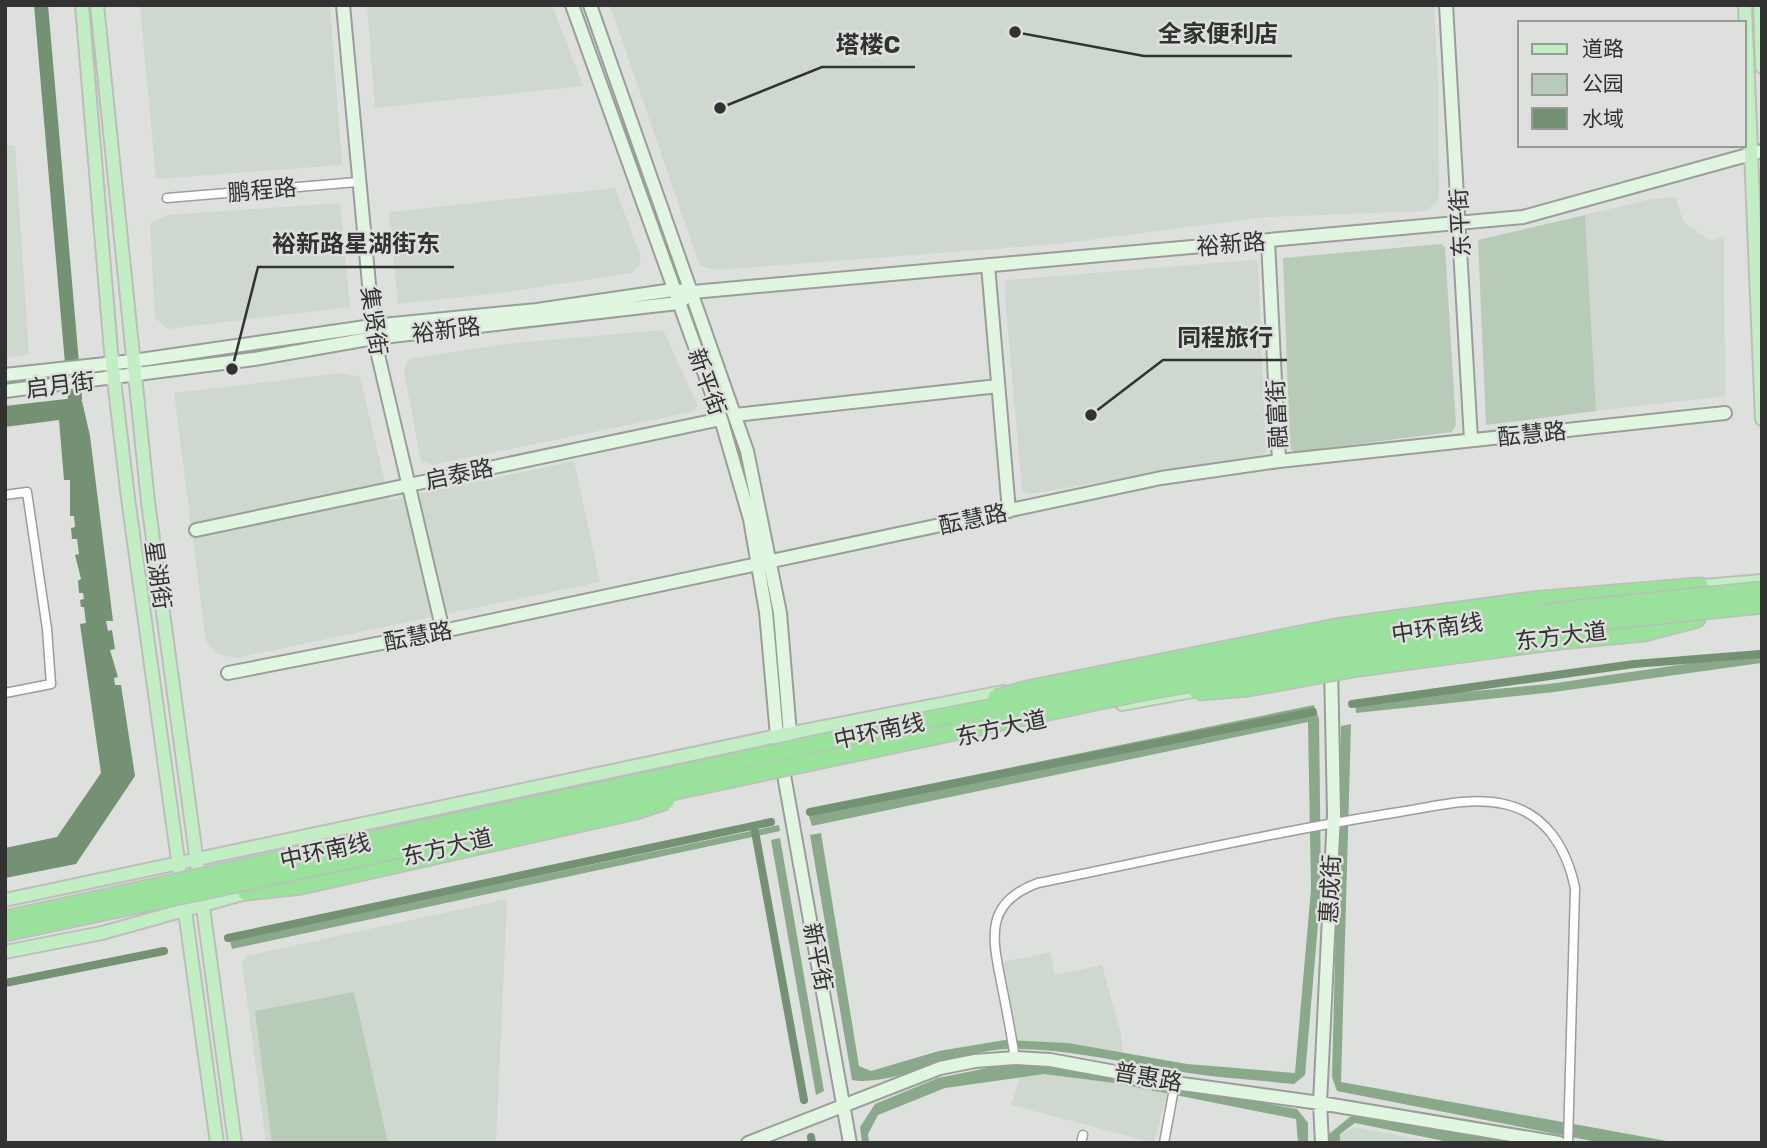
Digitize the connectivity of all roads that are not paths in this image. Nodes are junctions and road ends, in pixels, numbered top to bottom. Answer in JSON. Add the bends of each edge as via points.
{"nodes":[{"id":1,"x":82,"y":5,"type":"edge"},
{"id":2,"x":96,"y":5,"type":"edge"},
{"id":3,"x":343,"y":5,"type":"edge"},
{"id":4,"x":572,"y":5,"type":"edge"},
{"id":5,"x":590,"y":5,"type":"edge"},
{"id":6,"x":1446,"y":5,"type":"edge"},
{"id":7,"x":1745,"y":5,"type":"edge"},
{"id":8,"x":1760,"y":5,"type":"edge"},
{"id":9,"x":1762,"y":67,"type":"edge"},
{"id":10,"x":1756,"y":153,"type":"edge"},
{"id":11,"x":357,"y":182,"type":"junction"},
{"id":12,"x":167,"y":198,"type":"dead end"},
{"id":13,"x":1460,"y":222,"type":"junction"},
{"id":14,"x":1268,"y":241,"type":"junction"},
{"id":15,"x":988,"y":265,"type":"junction"},
{"id":16,"x":693,"y":292,"type":"junction"},
{"id":17,"x":676,"y":297,"type":"junction"},
{"id":18,"x":373,"y":332,"type":"junction"},
{"id":19,"x":134,"y":361,"type":"junction"},
{"id":20,"x":112,"y":363,"type":"junction"},
{"id":21,"x":5,"y":375,"type":"edge"},
{"id":22,"x":136,"y":375,"type":"junction"},
{"id":23,"x":114,"y":378,"type":"junction"},
{"id":24,"x":998,"y":386,"type":"junction"},
{"id":25,"x":5,"y":391,"type":"edge"},
{"id":26,"x":1724,"y":413,"type":"dead end"},
{"id":27,"x":735,"y":415,"type":"junction"},
{"id":28,"x":721,"y":419,"type":"junction"},
{"id":29,"x":1762,"y":419,"type":"edge"},
{"id":30,"x":1471,"y":440,"type":"junction"},
{"id":31,"x":1279,"y":461,"type":"junction"},
{"id":32,"x":408,"y":484,"type":"junction"},
{"id":33,"x":5,"y":495,"type":"edge"},
{"id":34,"x":1009,"y":511,"type":"junction"},
{"id":35,"x":197,"y":530,"type":"dead end"},
{"id":36,"x":764,"y":561,"type":"junction"},
{"id":37,"x":1762,"y":581,"type":"edge"},
{"id":38,"x":1700,"y":586,"type":"junction"},
{"id":39,"x":1762,"y":590,"type":"edge"},
{"id":40,"x":1762,"y":605,"type":"edge"},
{"id":41,"x":1762,"y":612,"type":"edge"},
{"id":42,"x":1697,"y":619,"type":"junction"},
{"id":43,"x":443,"y":631,"type":"junction"},
{"id":44,"x":1329,"y":635,"type":"junction"},
{"id":45,"x":1332,"y":667,"type":"junction"},
{"id":46,"x":228,"y":673,"type":"dead end"},
{"id":47,"x":5,"y":693,"type":"edge"},
{"id":48,"x":1107,"y":699,"type":"junction"},
{"id":49,"x":922,"y":721,"type":"junction"},
{"id":50,"x":784,"y":734,"type":"junction"},
{"id":51,"x":785,"y":772,"type":"junction"},
{"id":52,"x":737,"y":778,"type":"junction"},
{"id":53,"x":1333,"y":823,"type":"junction"},
{"id":54,"x":197,"y":859,"type":"junction"},
{"id":55,"x":179,"y":863,"type":"junction"},
{"id":56,"x":246,"y":892,"type":"junction"},
{"id":57,"x":5,"y":900,"type":"edge"},
{"id":58,"x":203,"y":904,"type":"junction"},
{"id":59,"x":185,"y":911,"type":"junction"},
{"id":60,"x":5,"y":919,"type":"edge"},
{"id":61,"x":5,"y":933,"type":"edge"},
{"id":62,"x":5,"y":952,"type":"edge"},
{"id":63,"x":1014,"y":1058,"type":"junction"},
{"id":64,"x":1175,"y":1083,"type":"junction"},
{"id":65,"x":1320,"y":1103,"type":"junction"},
{"id":66,"x":843,"y":1107,"type":"junction"},
{"id":67,"x":217,"y":1143,"type":"edge"},
{"id":68,"x":235,"y":1143,"type":"edge"},
{"id":69,"x":748,"y":1143,"type":"edge"},
{"id":70,"x":850,"y":1143,"type":"edge"},
{"id":71,"x":1164,"y":1143,"type":"edge"},
{"id":72,"x":1322,"y":1143,"type":"edge"},
{"id":73,"x":1559,"y":1143,"type":"edge"},
{"id":74,"x":1568,"y":1143,"type":"edge"}],
"edges":[{"from":1,"to":20,"type":"main road","name":"星湖街"},
{"from":2,"to":19,"type":"main road","name":"星湖街"},
{"from":3,"to":11,"type":"street","name":"集贤街"},
{"from":4,"to":17,"type":"street","name":"新平街"},
{"from":5,"to":16,"type":"street","name":"新平街"},
{"from":6,"to":13,"type":"street","name":"东平街"},
{"from":7,"to":10,"type":"main road"},
{"from":8,"to":9,"type":"main road"},
{"from":10,"to":13,"type":"street","name":"裕新路","via":[[1523,217]]},
{"from":10,"to":29,"type":"main road"},
{"from":11,"to":12,"type":"street","name":"鹏程路"},
{"from":11,"to":18,"type":"street","name":"集贤街"},
{"from":13,"to":14,"type":"street","name":"裕新路"},
{"from":13,"to":30,"type":"street","name":"东平街"},
{"from":14,"to":15,"type":"street","name":"裕新路"},
{"from":14,"to":31,"type":"street","name":"融富街"},
{"from":15,"to":16,"type":"street","name":"裕新路"},
{"from":15,"to":24,"type":"street"},
{"from":16,"to":17,"type":"street","name":"裕新路"},
{"from":16,"to":27,"type":"street","name":"新平街"},
{"from":17,"to":18,"type":"street","name":"裕新路"},
{"from":17,"to":28,"type":"street","name":"新平街"},
{"from":18,"to":19,"type":"street","name":"裕新路"},
{"from":18,"to":22,"type":"street","name":"裕新路"},
{"from":18,"to":32,"type":"street","name":"集贤街"},
{"from":19,"to":20,"type":"street","name":"裕新路"},
{"from":19,"to":22,"type":"main road","name":"星湖街"},
{"from":20,"to":21,"type":"street","name":"启月街"},
{"from":20,"to":23,"type":"main road","name":"星湖街"},
{"from":22,"to":23,"type":"street","name":"裕新路"},
{"from":22,"to":54,"type":"main road","name":"星湖街","via":[[148,502]]},
{"from":23,"to":25,"type":"street","name":"启月街"},
{"from":23,"to":55,"type":"main road","name":"星湖街","via":[[147,653]]},
{"from":24,"to":27,"type":"street"},
{"from":24,"to":34,"type":"street"},
{"from":26,"to":30,"type":"street","name":"酝慧路"},
{"from":27,"to":36,"type":"street","name":"新平街","via":[[747,451]]},
{"from":28,"to":32,"type":"street","name":"启泰路"},
{"from":28,"to":36,"type":"street","name":"新平街"},
{"from":30,"to":31,"type":"street","name":"酝慧路"},
{"from":31,"to":34,"type":"street","name":"酝慧路","via":[[1161,478]]},
{"from":32,"to":35,"type":"street","name":"启泰路"},
{"from":32,"to":43,"type":"street","name":"集贤街"},
{"from":33,"to":47,"type":"street","via":[[27,492],[51,684]]},
{"from":34,"to":36,"type":"street","name":"酝慧路"},
{"from":36,"to":43,"type":"street","name":"酝慧路"},
{"from":36,"to":50,"type":"street","name":"新平街","via":[[780,613]]},
{"from":37,"to":38,"type":"main road","name":"东方大道"},
{"from":38,"to":44,"type":"main road","name":"东方大道"},
{"from":38,"to":49,"type":"highway","bridge":true,"via":[[1533,600],[1226,646],[1027,689]]},
{"from":39,"to":49,"type":"highway","name":"中环南线","bridge":true,"via":[[1573,609],[1388,635]]},
{"from":40,"to":48,"type":"highway","name":"中环南线","bridge":true,"via":[[1391,648]]},
{"from":41,"to":42,"type":"main road","name":"东方大道"},
{"from":42,"to":45,"type":"main road","name":"东方大道"},
{"from":42,"to":48,"type":"highway","bridge":true,"via":[[1644,632],[1359,668],[1248,688]]},
{"from":43,"to":46,"type":"street","name":"酝慧路"},
{"from":44,"to":45,"type":"street","name":"惠成街"},
{"from":44,"to":50,"type":"main road","name":"东方大道"},
{"from":45,"to":51,"type":"main road","name":"东方大道","via":[[1092,709]]},
{"from":45,"to":53,"type":"street","name":"惠成街"},
{"from":48,"to":52,"type":"highway","name":"中环南线","bridge":true},
{"from":49,"to":60,"type":"highway","name":"中环南线","bridge":true},
{"from":50,"to":51,"type":"street","name":"新平街"},
{"from":50,"to":54,"type":"main road","name":"东方大道"},
{"from":51,"to":56,"type":"main road","name":"东方大道"},
{"from":51,"to":66,"type":"street","name":"新平街"},
{"from":52,"to":56,"type":"highway","bridge":true,"via":[[636,811],[301,886]]},
{"from":52,"to":61,"type":"highway","name":"中环南线","bridge":true},
{"from":53,"to":63,"type":"street","via":[[1038,883],[1013,895],[997,918],[993,936]]},
{"from":53,"to":65,"type":"street","name":"惠成街"},
{"from":53,"to":74,"type":"street","via":[[1483,801],[1522,811],[1557,839],[1570,866],[1577,903]]},
{"from":54,"to":55,"type":"main road","name":"东方大道"},
{"from":54,"to":58,"type":"main road","name":"星湖街"},
{"from":55,"to":57,"type":"main road","name":"东方大道"},
{"from":55,"to":59,"type":"main road","name":"星湖街"},
{"from":56,"to":58,"type":"main road","name":"东方大道"},
{"from":58,"to":59,"type":"main road","name":"东方大道"},
{"from":58,"to":68,"type":"main road","name":"星湖街"},
{"from":59,"to":62,"type":"main road","name":"东方大道"},
{"from":59,"to":67,"type":"main road","name":"星湖街"},
{"from":63,"to":64,"type":"street","name":"普惠路","via":[[1050,1060]]},
{"from":63,"to":66,"type":"street","name":"普惠路","via":[[940,1068]]},
{"from":64,"to":65,"type":"street","name":"普惠路"},
{"from":64,"to":71,"type":"street"},
{"from":65,"to":72,"type":"street","name":"惠成街"},
{"from":65,"to":73,"type":"street","name":"普惠路"},
{"from":66,"to":69,"type":"street","name":"普惠路"},
{"from":66,"to":70,"type":"street","name":"新平街"}]}
